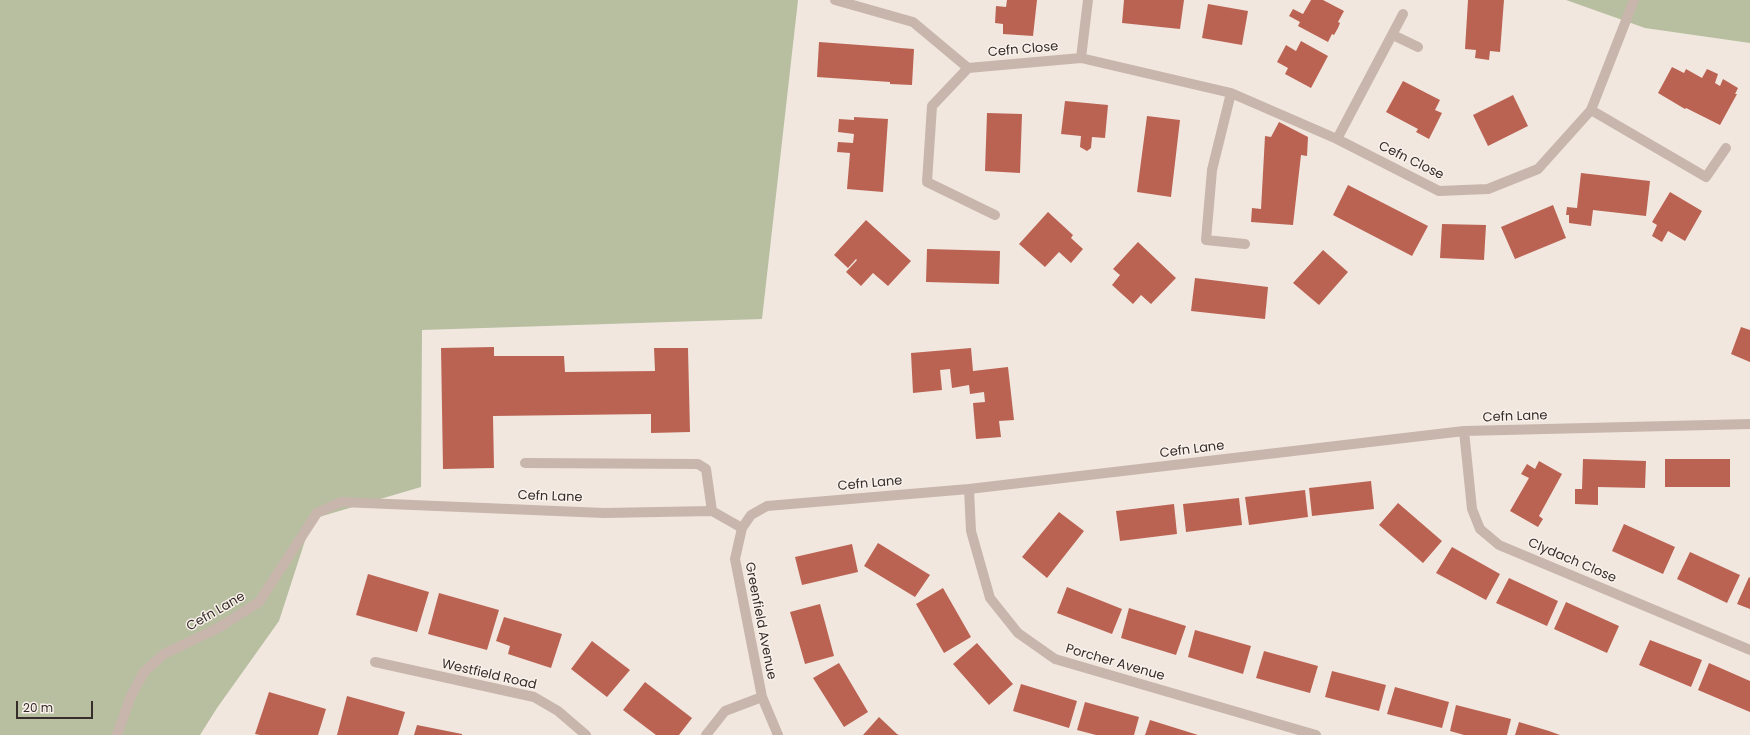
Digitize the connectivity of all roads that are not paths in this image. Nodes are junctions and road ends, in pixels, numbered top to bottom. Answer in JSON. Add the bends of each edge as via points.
{"nodes":[{"id":1,"x":835,"y":0,"type":"edge"},
{"id":2,"x":1088,"y":0,"type":"edge"},
{"id":3,"x":1634,"y":0,"type":"edge"},
{"id":4,"x":1403,"y":14,"type":"dead end"},
{"id":5,"x":1393,"y":34,"type":"junction"},
{"id":6,"x":1418,"y":48,"type":"dead end"},
{"id":7,"x":1082,"y":58,"type":"junction"},
{"id":8,"x":968,"y":68,"type":"junction"},
{"id":9,"x":1231,"y":93,"type":"junction"},
{"id":10,"x":1591,"y":110,"type":"junction"},
{"id":11,"x":1337,"y":139,"type":"junction"},
{"id":12,"x":1726,"y":148,"type":"dead end"},
{"id":13,"x":995,"y":215,"type":"dead end"},
{"id":14,"x":1245,"y":244,"type":"dead end"},
{"id":15,"x":1750,"y":424,"type":"edge"},
{"id":16,"x":1464,"y":432,"type":"junction"},
{"id":17,"x":525,"y":462,"type":"dead end"},
{"id":18,"x":968,"y":489,"type":"junction"},
{"id":19,"x":712,"y":511,"type":"junction"},
{"id":20,"x":742,"y":528,"type":"junction"},
{"id":21,"x":1750,"y":650,"type":"edge"},
{"id":22,"x":375,"y":662,"type":"dead end"},
{"id":23,"x":762,"y":696,"type":"junction"},
{"id":24,"x":117,"y":735,"type":"edge"},
{"id":25,"x":586,"y":735,"type":"edge"},
{"id":26,"x":706,"y":735,"type":"edge"},
{"id":27,"x":778,"y":735,"type":"edge"},
{"id":28,"x":1316,"y":735,"type":"edge"}],
"edges":[{"from":1,"to":8,"type":"street","via":[[913,22]]},
{"from":2,"to":7,"type":"street"},
{"from":3,"to":10,"type":"street","name":"Cefn Close"},
{"from":4,"to":5,"type":"street"},
{"from":5,"to":6,"type":"street"},
{"from":5,"to":11,"type":"street"},
{"from":7,"to":8,"type":"street","name":"Cefn Close"},
{"from":7,"to":9,"type":"street","name":"Cefn Close"},
{"from":8,"to":13,"type":"street","via":[[932,106],[928,182]]},
{"from":9,"to":11,"type":"street","name":"Cefn Close"},
{"from":9,"to":14,"type":"street","via":[[1212,170],[1206,240]]},
{"from":10,"to":11,"type":"street","name":"Cefn Close","via":[[1538,169],[1488,189],[1439,191]]},
{"from":10,"to":12,"type":"street","via":[[1706,177]]},
{"from":15,"to":16,"type":"street","name":"Cefn Lane"},
{"from":16,"to":18,"type":"street","name":"Cefn Lane"},
{"from":16,"to":21,"type":"street","name":"Clydach Close","via":[[1472,510],[1480,529],[1499,545]]},
{"from":17,"to":19,"type":"street","via":[[698,464],[706,469]]},
{"from":18,"to":20,"type":"street","name":"Cefn Lane","via":[[767,506],[751,515]]},
{"from":18,"to":28,"type":"street","name":"Porcher Avenue","via":[[971,532],[990,598],[1018,633],[1055,660]]},
{"from":19,"to":20,"type":"street"},
{"from":19,"to":24,"type":"street","name":"Cefn Lane","via":[[604,512],[341,502],[317,512],[259,602],[218,628],[164,654],[144,672],[131,696]]},
{"from":20,"to":23,"type":"street","name":"Greenfield Avenue","via":[[735,559]]},
{"from":22,"to":25,"type":"street","name":"Westfield Road","via":[[534,697],[558,711]]},
{"from":23,"to":26,"type":"street","name":"Greenfield Avenue","via":[[725,711]]},
{"from":23,"to":27,"type":"street"}]}
